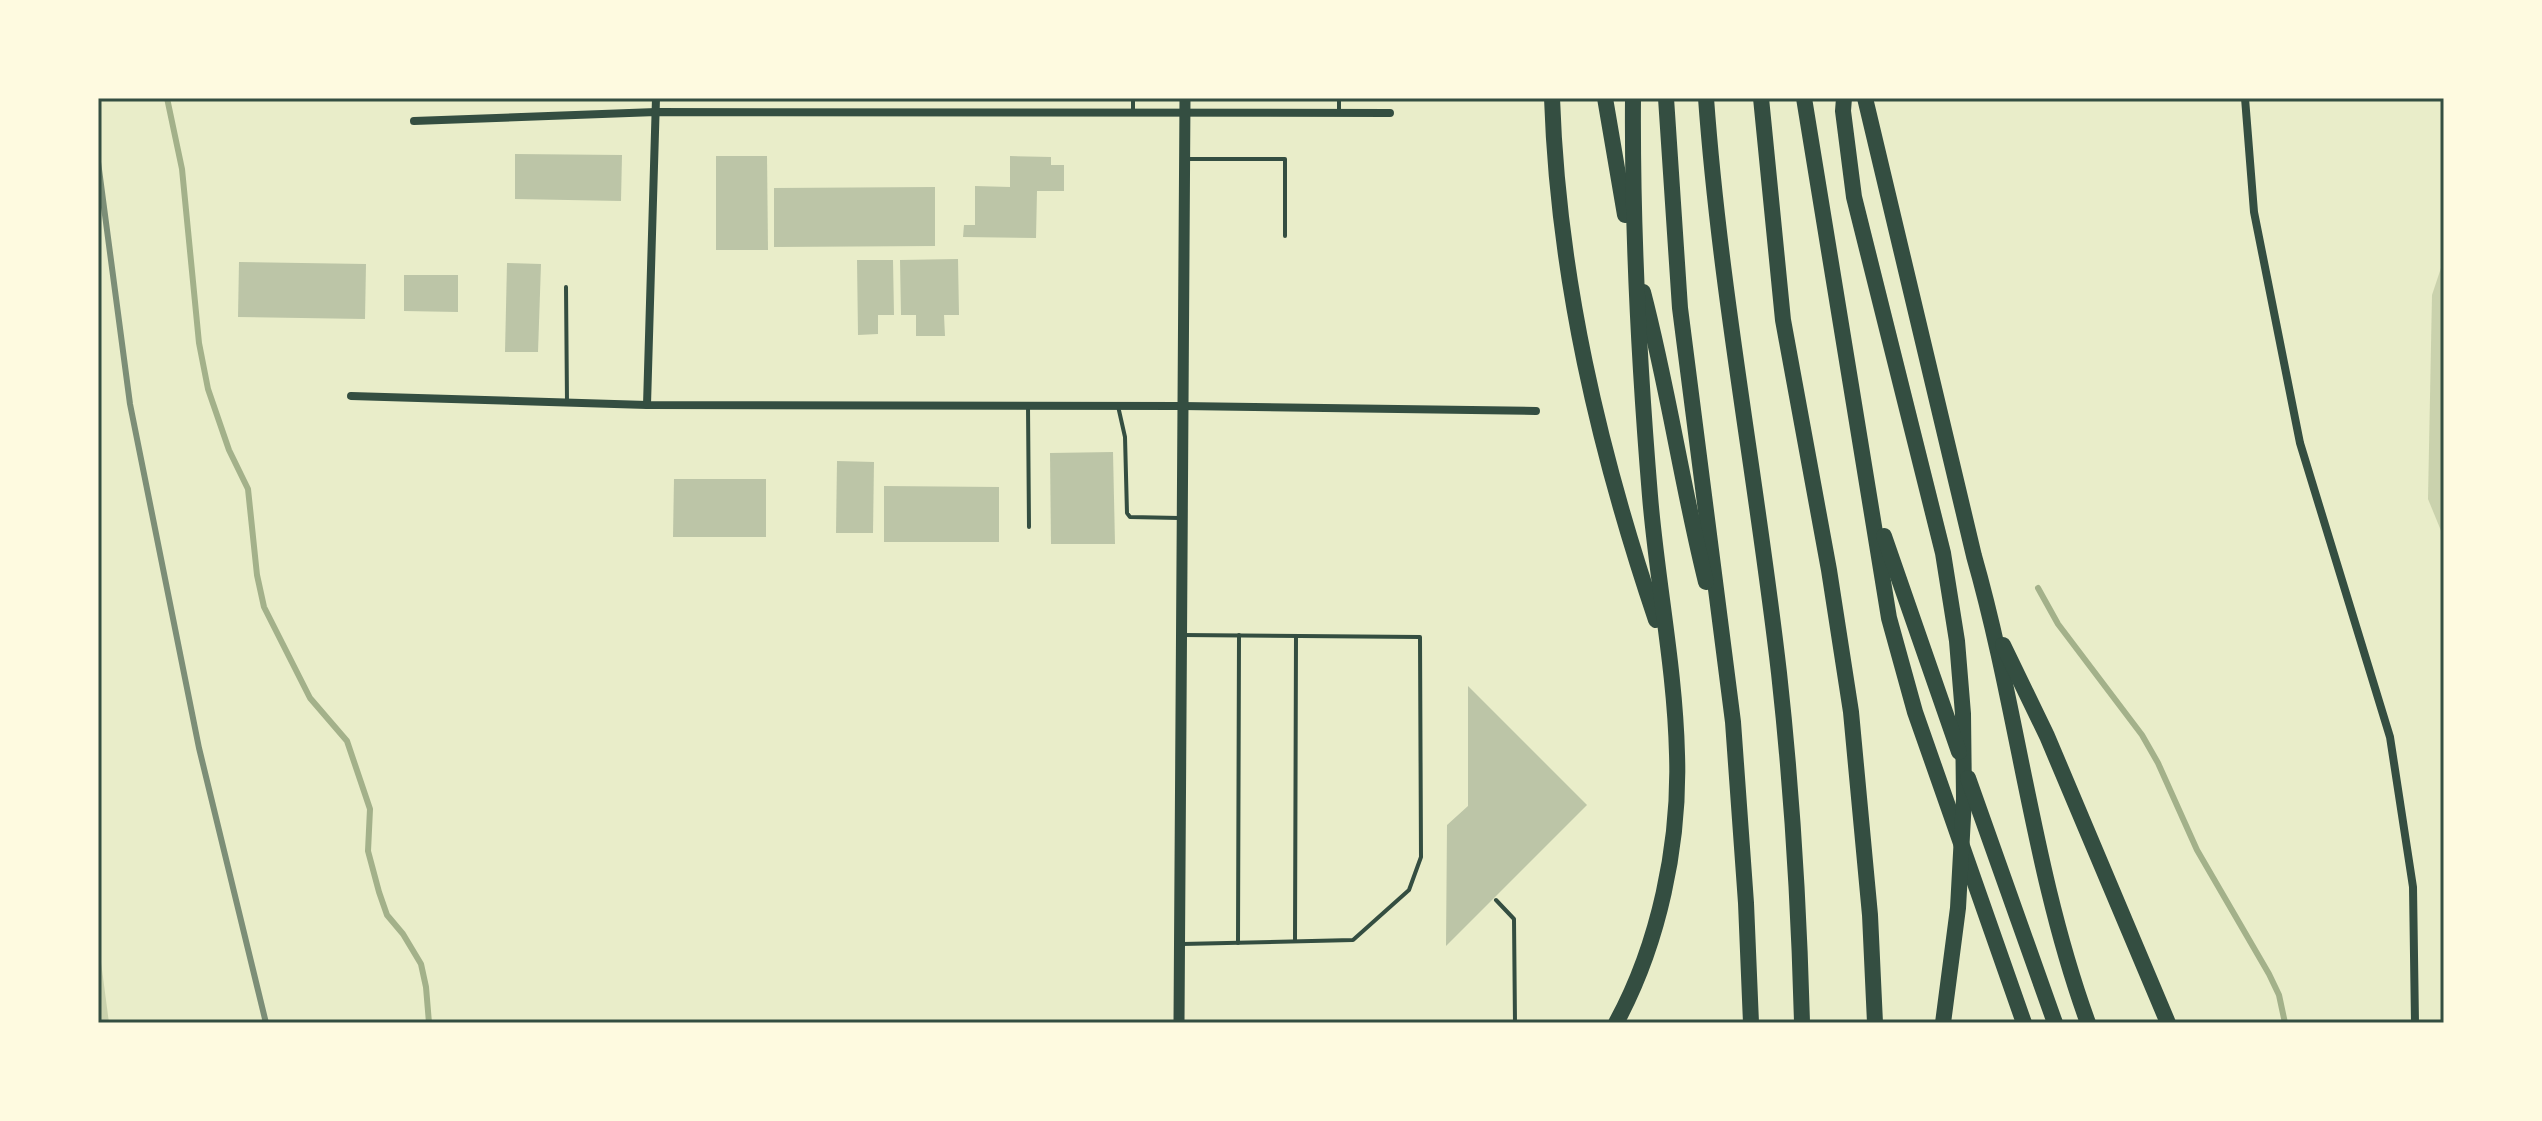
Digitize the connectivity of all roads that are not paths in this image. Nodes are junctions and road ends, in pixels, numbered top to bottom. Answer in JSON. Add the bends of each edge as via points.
{"nodes":[{"id":1,"x":656,"y":98,"type":"edge"},
{"id":2,"x":1133,"y":98,"type":"edge"},
{"id":3,"x":1185,"y":98,"type":"edge"},
{"id":4,"x":1339,"y":98,"type":"edge"},
{"id":5,"x":1552,"y":98,"type":"edge"},
{"id":6,"x":1605,"y":98,"type":"edge"},
{"id":7,"x":1633,"y":98,"type":"edge"},
{"id":8,"x":1666,"y":98,"type":"edge"},
{"id":9,"x":1706,"y":98,"type":"edge"},
{"id":10,"x":1761,"y":98,"type":"edge"},
{"id":11,"x":1804,"y":98,"type":"edge"},
{"id":12,"x":1844,"y":98,"type":"edge"},
{"id":13,"x":1865,"y":98,"type":"edge"},
{"id":14,"x":2245,"y":98,"type":"edge"},
{"id":15,"x":2265,"y":98,"type":"edge"},
{"id":16,"x":2306,"y":98,"type":"edge"},
{"id":17,"x":2361,"y":98,"type":"edge"},
{"id":18,"x":656,"y":112,"type":"junction"},
{"id":19,"x":1134,"y":113,"type":"junction"},
{"id":20,"x":1185,"y":113,"type":"junction"},
{"id":21,"x":1339,"y":113,"type":"junction"},
{"id":22,"x":1390,"y":113,"type":"dead end"},
{"id":23,"x":414,"y":121,"type":"dead end"},
{"id":24,"x":1184,"y":159,"type":"junction"},
{"id":25,"x":1285,"y":236,"type":"dead end"},
{"id":26,"x":566,"y":287,"type":"dead end"},
{"id":27,"x":351,"y":396,"type":"dead end"},
{"id":28,"x":567,"y":402,"type":"junction"},
{"id":29,"x":647,"y":405,"type":"junction"},
{"id":30,"x":1028,"y":406,"type":"junction"},
{"id":31,"x":1118,"y":406,"type":"junction"},
{"id":32,"x":1182,"y":406,"type":"junction"},
{"id":33,"x":1536,"y":411,"type":"dead end"},
{"id":34,"x":1870,"y":493,"type":"junction"},
{"id":35,"x":1182,"y":518,"type":"junction"},
{"id":36,"x":1029,"y":527,"type":"dead end"},
{"id":37,"x":1994,"y":626,"type":"junction"},
{"id":38,"x":1181,"y":635,"type":"junction"},
{"id":39,"x":1239,"y":635,"type":"junction"},
{"id":40,"x":1296,"y":636,"type":"junction"},
{"id":41,"x":1667,"y":653,"type":"junction"},
{"id":42,"x":1725,"y":662,"type":"junction"},
{"id":43,"x":1496,"y":900,"type":"dead end"},
{"id":44,"x":1295,"y":941,"type":"junction"},
{"id":45,"x":1238,"y":943,"type":"junction"},
{"id":46,"x":1179,"y":944,"type":"junction"},
{"id":47,"x":1179,"y":1023,"type":"edge"},
{"id":48,"x":1515,"y":1023,"type":"edge"},
{"id":49,"x":1616,"y":1023,"type":"edge"},
{"id":50,"x":1751,"y":1023,"type":"edge"},
{"id":51,"x":1802,"y":1023,"type":"edge"},
{"id":52,"x":1875,"y":1023,"type":"edge"},
{"id":53,"x":1943,"y":1023,"type":"edge"},
{"id":54,"x":2024,"y":1023,"type":"edge"},
{"id":55,"x":2055,"y":1023,"type":"edge"},
{"id":56,"x":2088,"y":1023,"type":"edge"},
{"id":57,"x":2168,"y":1023,"type":"edge"},
{"id":58,"x":2415,"y":1023,"type":"edge"}],
"edges":[{"from":1,"to":18,"type":"street"},
{"from":2,"to":19,"type":"lane"},
{"from":3,"to":20,"type":"street"},
{"from":4,"to":21,"type":"lane"},
{"from":5,"to":41,"type":"highway","via":[[1559,207],[1590,396],[1623,522]]},
{"from":6,"to":42,"type":"highway","via":[[1630,243]]},
{"from":7,"to":41,"type":"highway","via":[[1638,356]]},
{"from":8,"to":42,"type":"highway","via":[[1680,308]]},
{"from":9,"to":51,"type":"highway","via":[[1785,732]]},
{"from":10,"to":52,"type":"highway","via":[[1783,320],[1851,712]]},
{"from":11,"to":34,"type":"highway"},
{"from":12,"to":53,"type":"highway","via":[[1854,197],[1943,553],[1957,641],[1964,799],[1958,908]]},
{"from":13,"to":37,"type":"highway"},
{"from":14,"to":58,"type":"street","via":[[2254,212],[2300,443],[2390,737],[2413,887]]},
{"from":15,"to":16,"type":"lane"},
{"from":16,"to":17,"type":"lane"},
{"from":18,"to":19,"type":"street"},
{"from":18,"to":23,"type":"street"},
{"from":18,"to":29,"type":"street"},
{"from":19,"to":20,"type":"street"},
{"from":20,"to":21,"type":"street"},
{"from":20,"to":24,"type":"street"},
{"from":21,"to":22,"type":"street"},
{"from":24,"to":25,"type":"lane","via":[[1285,159]]},
{"from":24,"to":32,"type":"street"},
{"from":26,"to":28,"type":"lane"},
{"from":27,"to":28,"type":"street"},
{"from":28,"to":29,"type":"street"},
{"from":29,"to":30,"type":"street"},
{"from":30,"to":31,"type":"street"},
{"from":30,"to":36,"type":"lane"},
{"from":31,"to":32,"type":"street"},
{"from":31,"to":35,"type":"lane","via":[[1125,437],[1127,513]]},
{"from":32,"to":33,"type":"street"},
{"from":32,"to":35,"type":"street"},
{"from":34,"to":54,"type":"highway","via":[[1889,618],[1915,712]]},
{"from":34,"to":55,"type":"highway"},
{"from":35,"to":38,"type":"street"},
{"from":37,"to":56,"type":"highway","via":[[2019,761]]},
{"from":37,"to":57,"type":"highway","via":[[2047,736]]},
{"from":38,"to":39,"type":"lane"},
{"from":38,"to":46,"type":"street"},
{"from":39,"to":40,"type":"lane"},
{"from":39,"to":45,"type":"lane"},
{"from":40,"to":44,"type":"lane"},
{"from":40,"to":44,"type":"lane","via":[[1420,637],[1421,857],[1409,890],[1353,940]]},
{"from":41,"to":49,"type":"highway","via":[[1677,756],[1673,827],[1645,955]]},
{"from":42,"to":50,"type":"highway","via":[[1740,803]]},
{"from":43,"to":48,"type":"lane","via":[[1514,919]]},
{"from":44,"to":45,"type":"lane"},
{"from":45,"to":46,"type":"lane"},
{"from":46,"to":47,"type":"street"}]}
